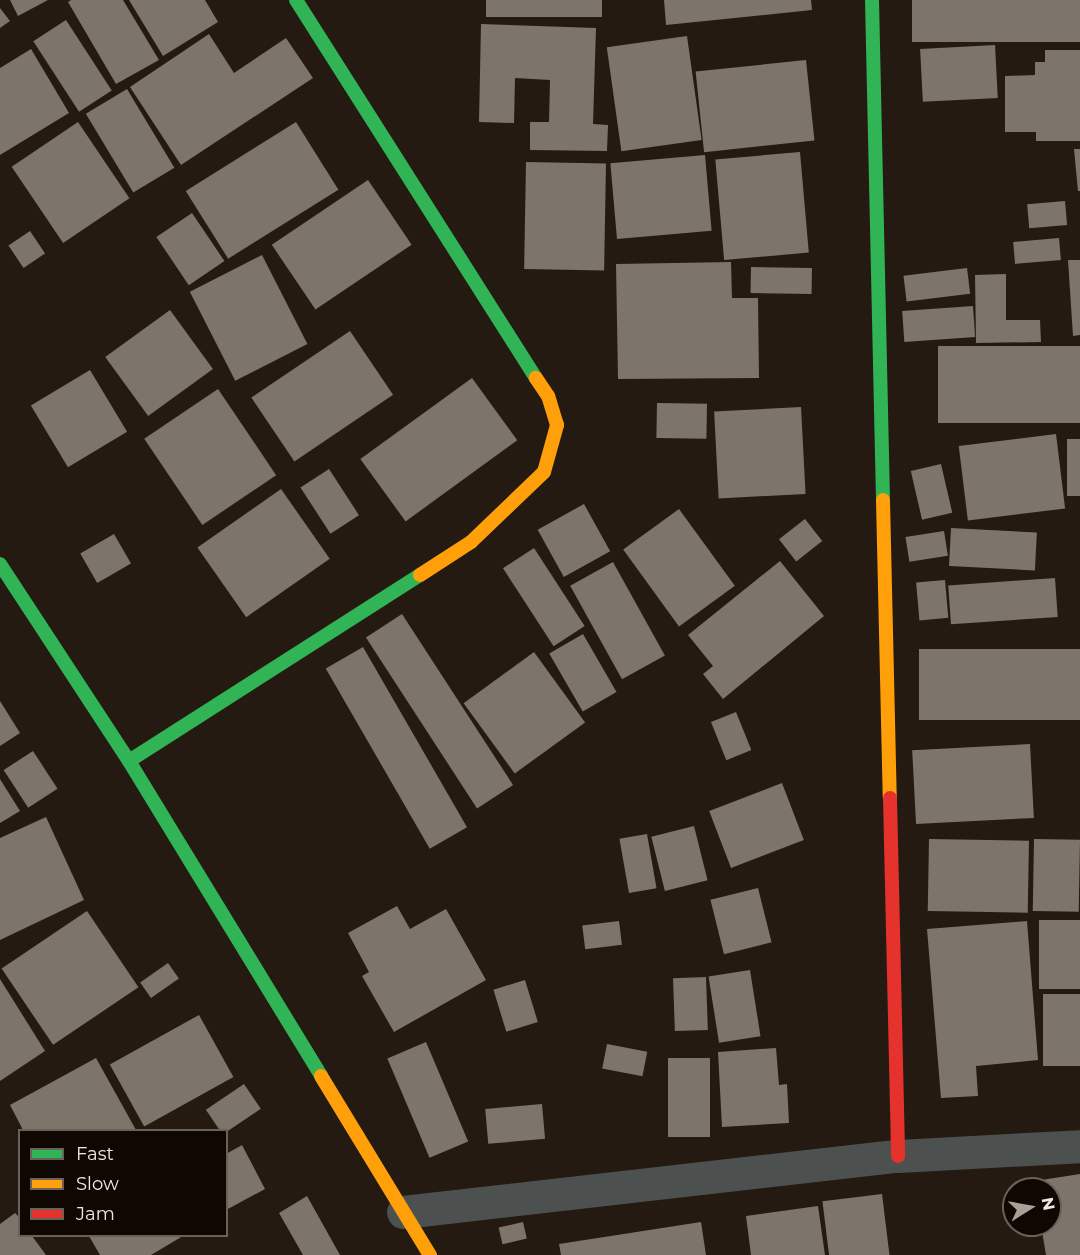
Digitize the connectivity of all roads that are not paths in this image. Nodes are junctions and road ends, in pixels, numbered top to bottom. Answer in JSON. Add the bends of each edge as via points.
{"nodes":[{"id":1,"x":296,"y":0,"type":"edge"},
{"id":2,"x":872,"y":0,"type":"edge"},
{"id":3,"x":0,"y":564,"type":"edge"},
{"id":4,"x":129,"y":761,"type":"junction"},
{"id":5,"x":1080,"y":1146,"type":"edge"},
{"id":6,"x":898,"y":1156,"type":"junction"},
{"id":7,"x":404,"y":1212,"type":"junction"},
{"id":8,"x":430,"y":1255,"type":"edge"}],
"edges":[{"from":1,"to":4,"type":"street","via":[[548,396],[557,425],[544,472],[471,542]]},
{"from":2,"to":6,"type":"street"},
{"from":3,"to":4,"type":"street"},
{"from":4,"to":7,"type":"street"},
{"from":5,"to":6,"type":"street"},
{"from":6,"to":7,"type":"street"},
{"from":7,"to":8,"type":"street"}]}
